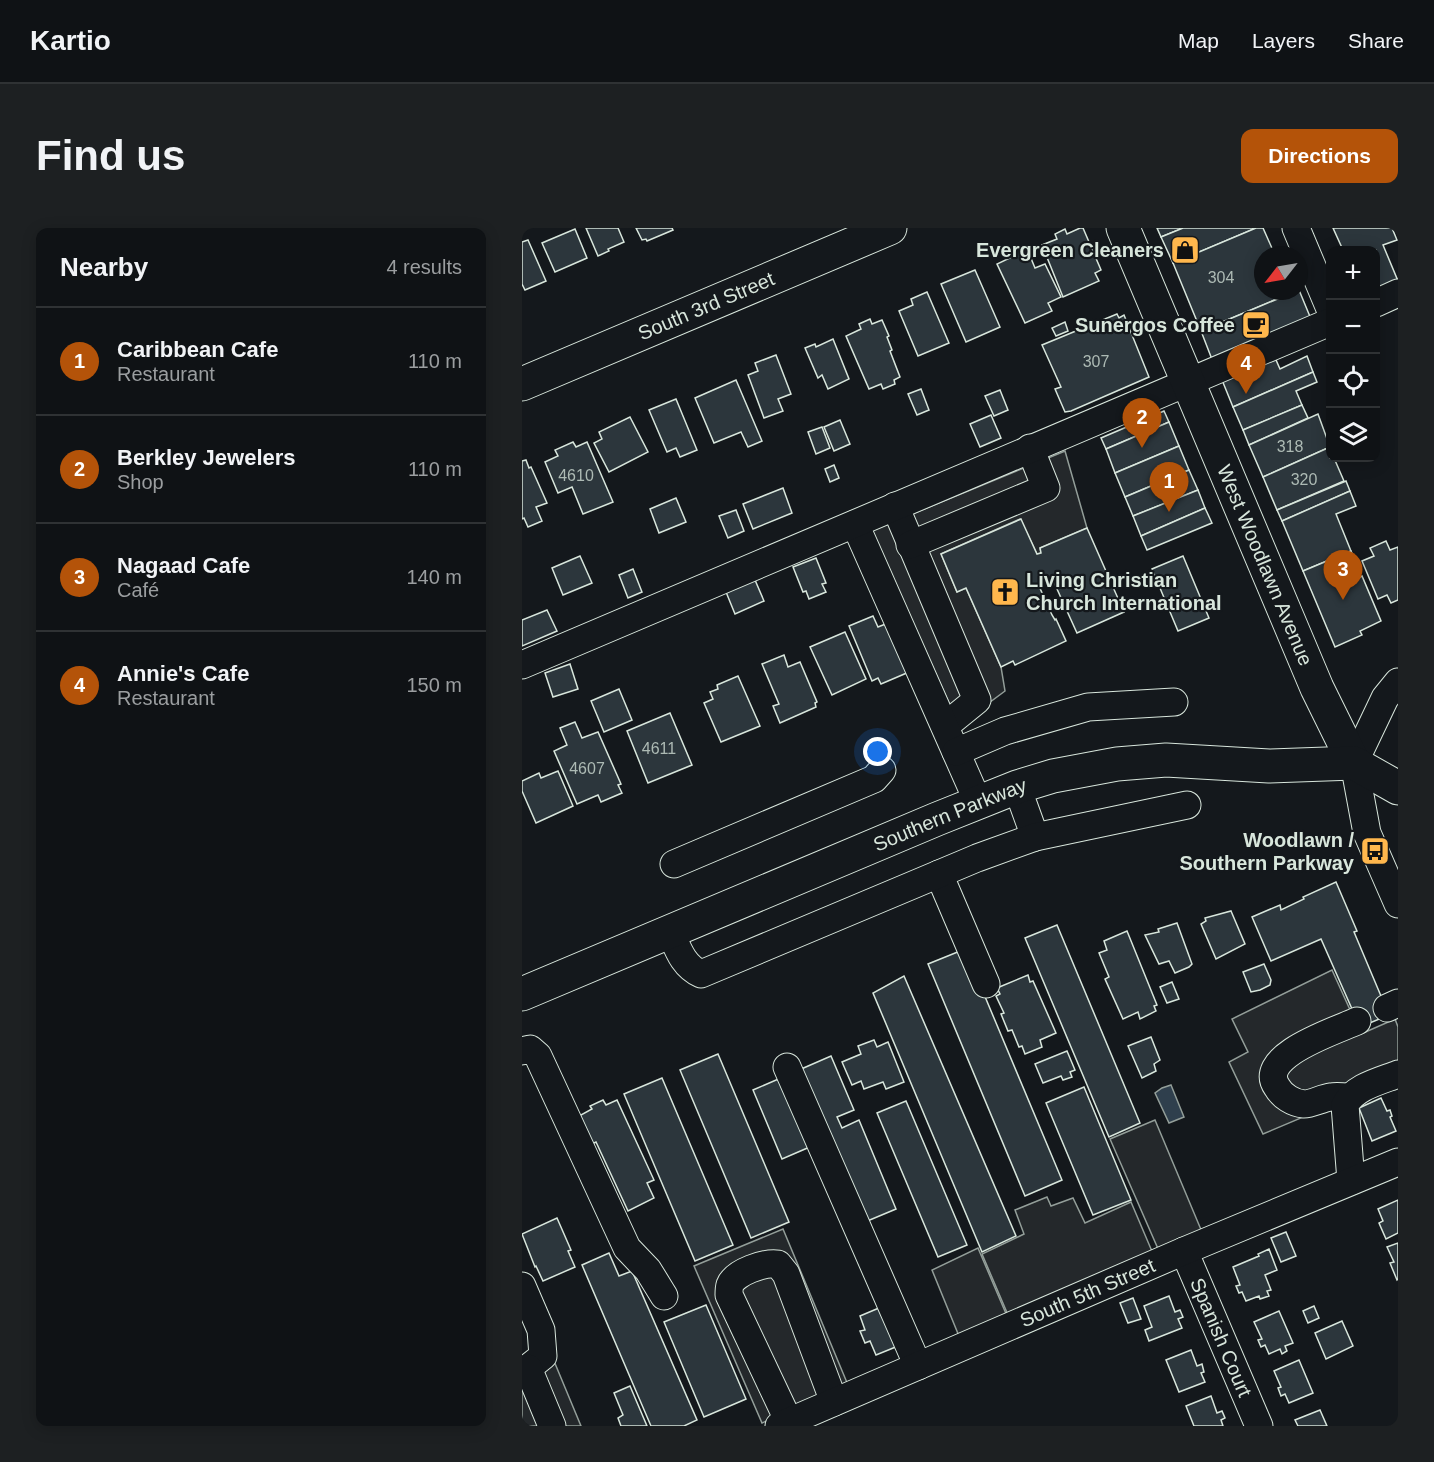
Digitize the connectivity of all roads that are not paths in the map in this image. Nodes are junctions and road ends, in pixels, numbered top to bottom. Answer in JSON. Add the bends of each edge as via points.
{"nodes":[{"id":1,"x":891,"y":228,"type":"edge"},
{"id":2,"x":1123,"y":228,"type":"edge"},
{"id":3,"x":1296,"y":228,"type":"edge"},
{"id":4,"x":1398,"y":293,"type":"edge"},
{"id":5,"x":1326,"y":300,"type":"edge"},
{"id":6,"x":1380,"y":301,"type":"edge"},
{"id":7,"x":1326,"y":324,"type":"edge"},
{"id":8,"x":1188,"y":382,"type":"junction"},
{"id":9,"x":522,"y":384,"type":"edge"},
{"id":10,"x":1030,"y":448,"type":"junction"},
{"id":11,"x":895,"y":507,"type":"junction"},
{"id":12,"x":855,"y":524,"type":"junction"},
{"id":13,"x":910,"y":545,"type":"junction"},
{"id":14,"x":522,"y":665,"type":"edge"},
{"id":15,"x":1398,"y":682,"type":"edge"},
{"id":16,"x":1174,"y":702,"type":"dead end"},
{"id":17,"x":945,"y":726,"type":"junction"},
{"id":18,"x":956,"y":752,"type":"junction"},
{"id":19,"x":1354,"y":763,"type":"junction"},
{"id":20,"x":882,"y":770,"type":"dead end"},
{"id":21,"x":1017,"y":787,"type":"junction"},
{"id":22,"x":1398,"y":788,"type":"edge"},
{"id":23,"x":978,"y":802,"type":"junction"},
{"id":24,"x":1187,"y":805,"type":"dead end"},
{"id":25,"x":1035,"y":837,"type":"junction"},
{"id":26,"x":674,"y":864,"type":"dead end"},
{"id":27,"x":939,"y":874,"type":"junction"},
{"id":28,"x":1398,"y":904,"type":"edge"},
{"id":29,"x":670,"y":931,"type":"junction"},
{"id":30,"x":986,"y":984,"type":"dead end"},
{"id":31,"x":522,"y":994,"type":"edge"},
{"id":32,"x":1357,"y":1021,"type":"dead end"},
{"id":33,"x":522,"y":1051,"type":"edge"},
{"id":34,"x":787,"y":1067,"type":"dead end"},
{"id":35,"x":1398,"y":1074,"type":"edge"},
{"id":36,"x":1349,"y":1098,"type":"junction"},
{"id":37,"x":1398,"y":1162,"type":"edge"},
{"id":38,"x":1351,"y":1181,"type":"junction"},
{"id":39,"x":1184,"y":1251,"type":"junction"},
{"id":40,"x":522,"y":1286,"type":"edge"},
{"id":41,"x":664,"y":1296,"type":"dead end"},
{"id":42,"x":918,"y":1366,"type":"junction"},
{"id":43,"x":525,"y":1370,"type":"edge"},
{"id":44,"x":834,"y":1402,"type":"junction"},
{"id":45,"x":784,"y":1424,"type":"edge"},
{"id":46,"x":552,"y":1426,"type":"edge"},
{"id":47,"x":1259,"y":1426,"type":"edge"}],
"edges":[{"from":1,"to":9,"type":"main road","name":"South 3rd Street"},
{"from":2,"to":8,"type":"main road","name":"West Woodlawn Avenue"},
{"from":3,"to":5,"type":"street"},
{"from":4,"to":6,"type":"street"},
{"from":7,"to":8,"type":"street"},
{"from":8,"to":10,"type":"street"},
{"from":8,"to":19,"type":"main road","name":"West Woodlawn Avenue","via":[[1317,688]]},
{"from":10,"to":11,"type":"street"},
{"from":10,"to":13,"type":"street","via":[[1046,488]]},
{"from":11,"to":12,"type":"street"},
{"from":11,"to":13,"type":"street"},
{"from":12,"to":14,"type":"street"},
{"from":12,"to":17,"type":"street"},
{"from":13,"to":17,"type":"street","via":[[977,700]]},
{"from":15,"to":19,"type":"street","via":[[1385,698]]},
{"from":16,"to":18,"type":"street","via":[[1088,706],[1005,731]]},
{"from":17,"to":18,"type":"street"},
{"from":18,"to":23,"type":"street"},
{"from":19,"to":21,"type":"main road","name":"Southern Parkway","via":[[1269,766],[1166,760],[1117,764]]},
{"from":19,"to":22,"type":"main road"},
{"from":19,"to":28,"type":"street","name":"West Woodlawn Avenue","via":[[1367,832]]},
{"from":20,"to":26,"type":"street","via":[[874,779]]},
{"from":21,"to":23,"type":"main road","name":"Southern Parkway"},
{"from":21,"to":25,"type":"street"},
{"from":23,"to":29,"type":"main road","name":"Southern Parkway"},
{"from":24,"to":25,"type":"street"},
{"from":25,"to":27,"type":"street"},
{"from":27,"to":29,"type":"street","via":[[701,974],[691,969],[680,955]]},
{"from":27,"to":30,"type":"street"},
{"from":29,"to":31,"type":"main road","name":"Southern Parkway"},
{"from":32,"to":36,"type":"street","via":[[1290,1051],[1276,1066],[1273,1077],[1276,1087],[1291,1101],[1305,1104],[1331,1097]]},
{"from":33,"to":41,"type":"street","via":[[530,1049],[538,1056],[627,1248],[648,1270]]},
{"from":34,"to":42,"type":"street"},
{"from":35,"to":36,"type":"street"},
{"from":36,"to":38,"type":"street","via":[[1345,1105]]},
{"from":37,"to":38,"type":"street","name":"South 5th Street"},
{"from":38,"to":39,"type":"street","name":"South 5th Street"},
{"from":39,"to":42,"type":"street","name":"South 5th Street"},
{"from":39,"to":47,"type":"street","name":"Spanish Court"},
{"from":40,"to":43,"type":"street","via":[[541,1330],[543,1356]]},
{"from":42,"to":44,"type":"street","name":"South 5th Street"},
{"from":43,"to":46,"type":"street"},
{"from":44,"to":45,"type":"street","name":"South 5th Street"},
{"from":44,"to":45,"type":"street","via":[[786,1274],[778,1264],[770,1263],[739,1275],[730,1284],[729,1295]]}]}
